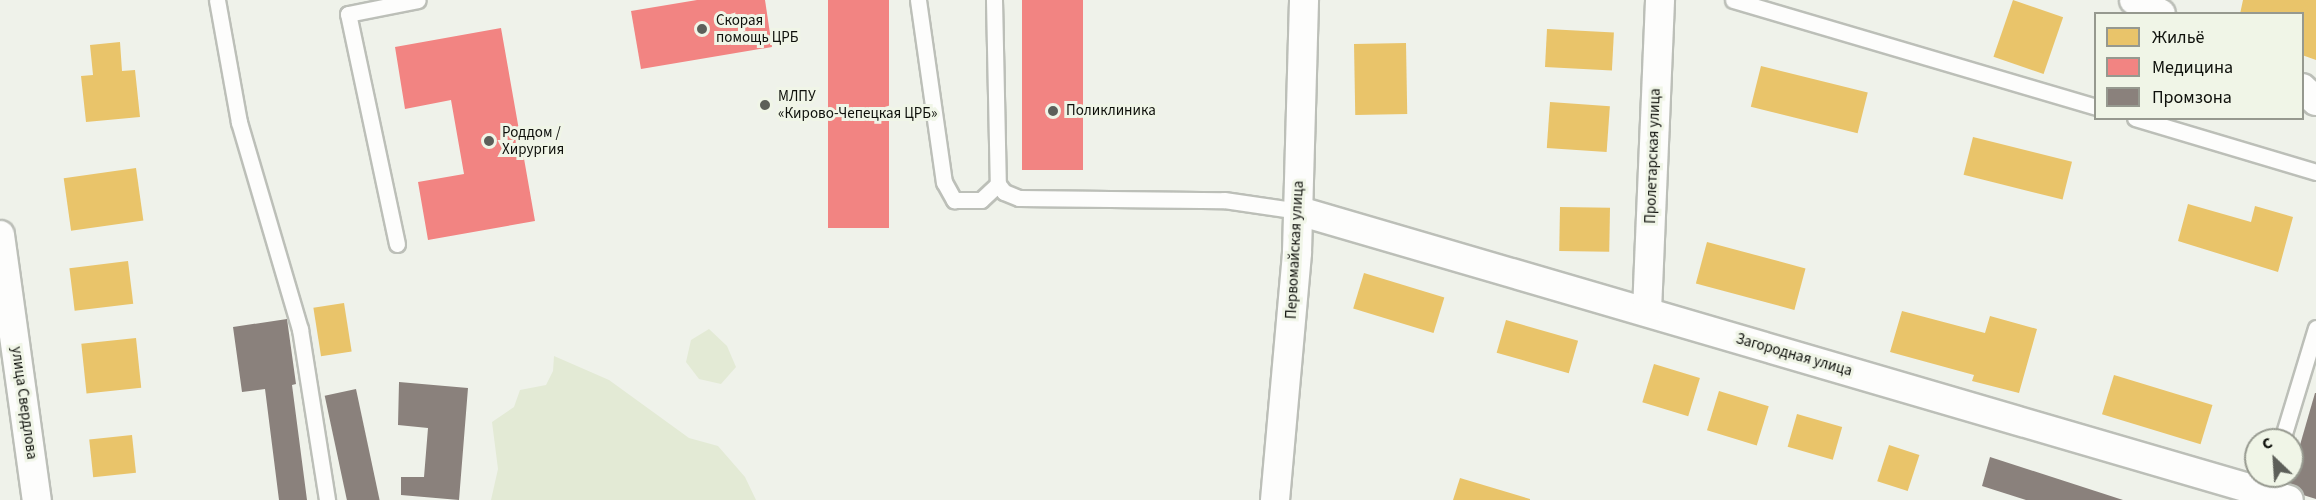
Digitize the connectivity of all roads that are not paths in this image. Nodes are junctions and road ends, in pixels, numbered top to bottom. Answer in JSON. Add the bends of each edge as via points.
{"nodes":[{"id":1,"x":217,"y":0,"type":"edge"},
{"id":2,"x":418,"y":0,"type":"edge"},
{"id":3,"x":918,"y":0,"type":"edge"},
{"id":4,"x":994,"y":0,"type":"edge"},
{"id":5,"x":1304,"y":0,"type":"edge"},
{"id":6,"x":1660,"y":0,"type":"edge"},
{"id":7,"x":1733,"y":0,"type":"edge"},
{"id":8,"x":2134,"y":0,"type":"edge"},
{"id":9,"x":2158,"y":12,"type":"edge"},
{"id":10,"x":2304,"y":90,"type":"edge"},
{"id":11,"x":2316,"y":101,"type":"edge"},
{"id":12,"x":2094,"y":106,"type":"edge"},
{"id":13,"x":2142,"y":120,"type":"edge"},
{"id":14,"x":2316,"y":172,"type":"edge"},
{"id":15,"x":998,"y":184,"type":"junction"},
{"id":16,"x":1299,"y":211,"type":"junction"},
{"id":17,"x":0,"y":235,"type":"edge"},
{"id":18,"x":397,"y":244,"type":"dead end"},
{"id":19,"x":1647,"y":311,"type":"junction"},
{"id":20,"x":2316,"y":328,"type":"edge"},
{"id":21,"x":2286,"y":428,"type":"edge"},
{"id":22,"x":2275,"y":490,"type":"edge"},
{"id":23,"x":37,"y":500,"type":"edge"},
{"id":24,"x":327,"y":500,"type":"edge"},
{"id":25,"x":1275,"y":500,"type":"edge"}],
"edges":[{"from":1,"to":24,"type":"lane","via":[[238,122],[300,329]]},
{"from":2,"to":18,"type":"lane","via":[[348,14]]},
{"from":3,"to":15,"type":"lane","via":[[946,189],[954,200],[972,202],[988,197]]},
{"from":4,"to":15,"type":"lane"},
{"from":5,"to":16,"type":"street","name":"Первомайская улица"},
{"from":6,"to":19,"type":"street","name":"Пролетарская улица"},
{"from":7,"to":12,"type":"lane"},
{"from":8,"to":9,"type":"street"},
{"from":10,"to":11,"type":"street"},
{"from":13,"to":14,"type":"lane"},
{"from":15,"to":16,"type":"lane","via":[[1004,192],[1019,198],[1224,200]]},
{"from":16,"to":19,"type":"street","name":"Загородная улица"},
{"from":16,"to":25,"type":"street","name":"Первомайская улица"},
{"from":17,"to":23,"type":"street","name":"улица Свердлова"},
{"from":19,"to":22,"type":"street","name":"Загородная улица"},
{"from":20,"to":21,"type":"lane"}]}
